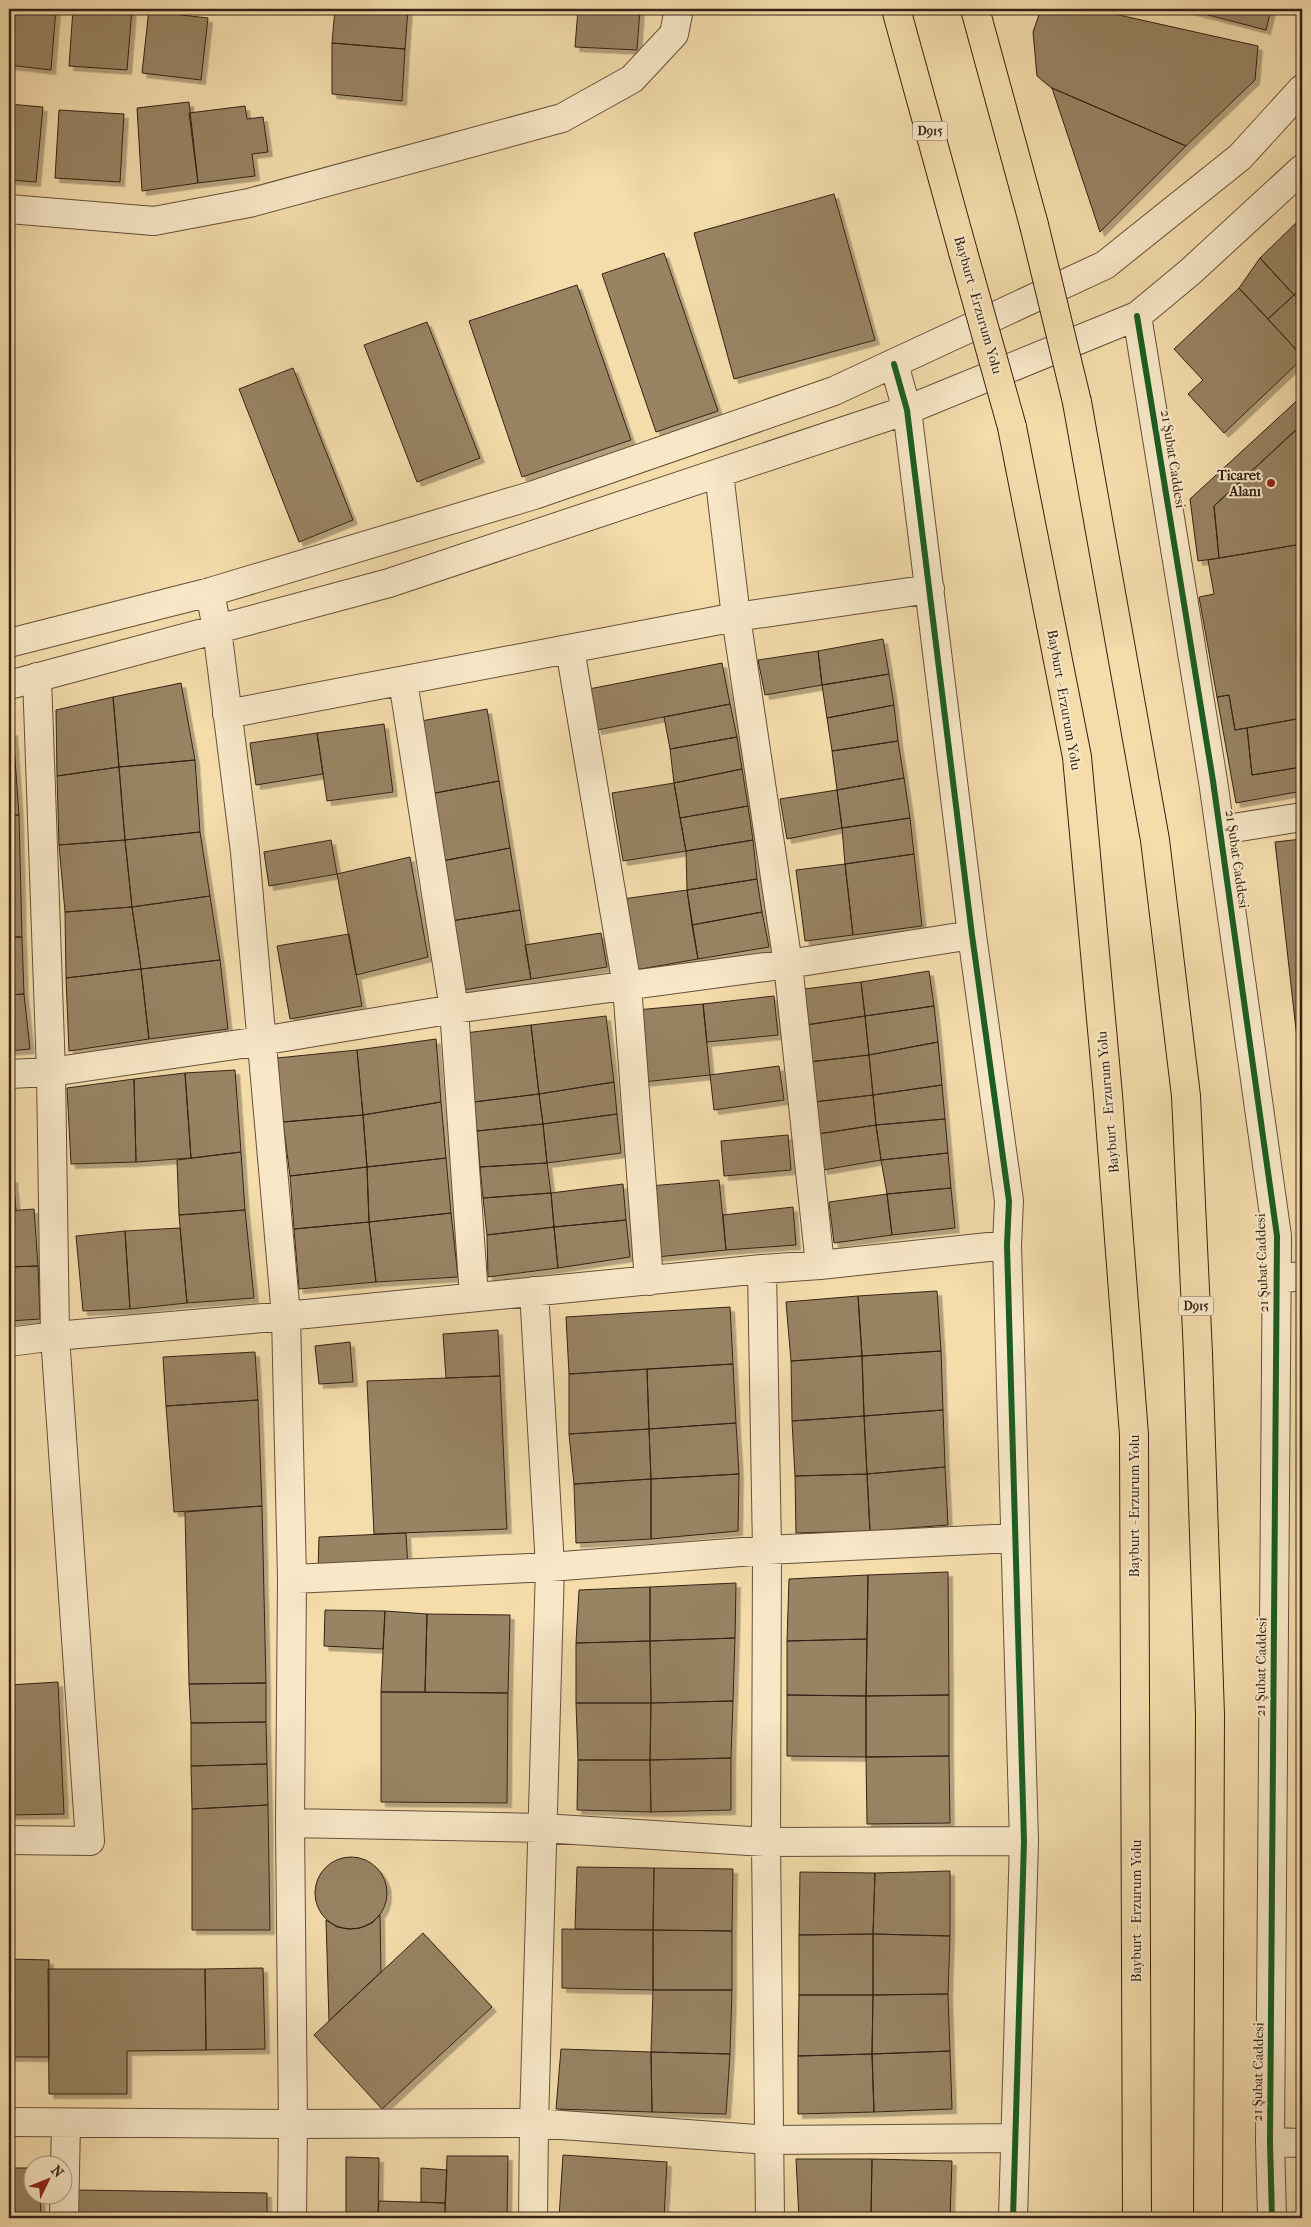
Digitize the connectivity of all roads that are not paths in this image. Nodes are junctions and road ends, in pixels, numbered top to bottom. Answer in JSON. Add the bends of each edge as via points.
{"nodes":[{"id":1,"x":679,"y":9,"type":"edge"},
{"id":2,"x":896,"y":9,"type":"edge"},
{"id":3,"x":975,"y":9,"type":"edge"},
{"id":4,"x":1302,"y":89,"type":"edge"},
{"id":5,"x":1302,"y":169,"type":"edge"},
{"id":6,"x":9,"y":209,"type":"edge"},
{"id":7,"x":1137,"y":316,"type":"junction"},
{"id":8,"x":894,"y":364,"type":"junction"},
{"id":9,"x":907,"y":410,"type":"junction"},
{"id":10,"x":719,"y":473,"type":"junction"},
{"id":11,"x":930,"y":589,"type":"junction"},
{"id":12,"x":210,"y":592,"type":"junction"},
{"id":13,"x":736,"y":617,"type":"junction"},
{"id":14,"x":217,"y":629,"type":"junction"},
{"id":15,"x":9,"y":643,"type":"edge"},
{"id":16,"x":570,"y":649,"type":"junction"},
{"id":17,"x":37,"y":677,"type":"junction"},
{"id":18,"x":402,"y":681,"type":"junction"},
{"id":19,"x":9,"y":684,"type":"edge"},
{"id":20,"x":227,"y":714,"type":"junction"},
{"id":21,"x":1302,"y":817,"type":"edge"},
{"id":22,"x":1221,"y":830,"type":"junction"},
{"id":23,"x":972,"y":934,"type":"junction"},
{"id":24,"x":788,"y":964,"type":"junction"},
{"id":25,"x":627,"y":986,"type":"junction"},
{"id":26,"x":454,"y":1009,"type":"junction"},
{"id":27,"x":261,"y":1041,"type":"junction"},
{"id":28,"x":51,"y":1072,"type":"junction"},
{"id":29,"x":9,"y":1074,"type":"edge"},
{"id":30,"x":1007,"y":1245,"type":"junction"},
{"id":31,"x":820,"y":1265,"type":"junction"},
{"id":32,"x":762,"y":1269,"type":"junction"},
{"id":33,"x":1290,"y":1277,"type":"edge"},
{"id":34,"x":649,"y":1281,"type":"junction"},
{"id":35,"x":534,"y":1291,"type":"junction"},
{"id":36,"x":474,"y":1297,"type":"junction"},
{"id":37,"x":286,"y":1316,"type":"junction"},
{"id":38,"x":55,"y":1336,"type":"junction"},
{"id":39,"x":9,"y":1342,"type":"edge"},
{"id":40,"x":1014,"y":1538,"type":"junction"},
{"id":41,"x":767,"y":1550,"type":"junction"},
{"id":42,"x":550,"y":1567,"type":"junction"},
{"id":43,"x":292,"y":1579,"type":"junction"},
{"id":44,"x":290,"y":1823,"type":"junction"},
{"id":45,"x":542,"y":1828,"type":"junction"},
{"id":46,"x":9,"y":1840,"type":"edge"},
{"id":47,"x":1024,"y":1841,"type":"junction"},
{"id":48,"x":766,"y":1842,"type":"junction"},
{"id":49,"x":9,"y":2122,"type":"edge"},
{"id":50,"x":66,"y":2123,"type":"junction"},
{"id":51,"x":534,"y":2123,"type":"junction"},
{"id":52,"x":293,"y":2124,"type":"junction"},
{"id":53,"x":1015,"y":2138,"type":"junction"},
{"id":54,"x":769,"y":2140,"type":"junction"},
{"id":55,"x":1270,"y":2142,"type":"junction"},
{"id":56,"x":1302,"y":2143,"type":"edge"},
{"id":57,"x":64,"y":2218,"type":"edge"},
{"id":58,"x":292,"y":2218,"type":"edge"},
{"id":59,"x":534,"y":2218,"type":"edge"},
{"id":60,"x":770,"y":2218,"type":"edge"},
{"id":61,"x":1013,"y":2218,"type":"edge"},
{"id":62,"x":1136,"y":2218,"type":"edge"},
{"id":63,"x":1208,"y":2218,"type":"edge"},
{"id":64,"x":1272,"y":2218,"type":"edge"}],
"edges":[{"from":1,"to":6,"type":"street","via":[[674,34],[632,79],[562,118],[249,203],[154,221]]},
{"from":2,"to":62,"type":"highway","name":"Bayburt - Erzurum Yolu","number":"D915","bridge":true,"via":[[1012,427],[1077,757],[1108,1095],[1134,1435]]},
{"from":3,"to":63,"type":"highway","number":"D915","bridge":true,"via":[[1034,225],[1077,402],[1155,840],[1186,1096],[1210,1715]]},
{"from":4,"to":8,"type":"street","via":[[1240,157],[1106,265]]},
{"from":5,"to":7,"type":"street"},
{"from":7,"to":9,"type":"street"},
{"from":7,"to":22,"type":"street","name":"21 Şubat Caddesi"},
{"from":8,"to":9,"type":"street"},
{"from":8,"to":12,"type":"street","via":[[834,391],[534,496]]},
{"from":9,"to":10,"type":"street"},
{"from":9,"to":11,"type":"street"},
{"from":10,"to":13,"type":"street"},
{"from":10,"to":14,"type":"street","via":[[389,583]]},
{"from":11,"to":13,"type":"street"},
{"from":11,"to":23,"type":"street"},
{"from":12,"to":14,"type":"street"},
{"from":12,"to":15,"type":"street"},
{"from":13,"to":16,"type":"street"},
{"from":13,"to":24,"type":"street"},
{"from":14,"to":17,"type":"street"},
{"from":14,"to":20,"type":"street"},
{"from":16,"to":18,"type":"street"},
{"from":16,"to":25,"type":"street"},
{"from":17,"to":19,"type":"street"},
{"from":17,"to":28,"type":"street"},
{"from":18,"to":20,"type":"street"},
{"from":18,"to":26,"type":"street"},
{"from":20,"to":27,"type":"street","via":[[245,852]]},
{"from":21,"to":22,"type":"street"},
{"from":22,"to":33,"type":"street","name":"21 Şubat Caddesi","via":[[1277,1236]]},
{"from":23,"to":24,"type":"street"},
{"from":23,"to":30,"type":"street","via":[[1009,1201]]},
{"from":24,"to":25,"type":"street"},
{"from":24,"to":31,"type":"street"},
{"from":25,"to":26,"type":"street"},
{"from":25,"to":34,"type":"street"},
{"from":26,"to":27,"type":"street"},
{"from":26,"to":36,"type":"street"},
{"from":27,"to":28,"type":"street"},
{"from":27,"to":37,"type":"street"},
{"from":28,"to":29,"type":"street"},
{"from":28,"to":38,"type":"street"},
{"from":30,"to":31,"type":"street"},
{"from":30,"to":40,"type":"street"},
{"from":31,"to":32,"type":"street"},
{"from":32,"to":34,"type":"street"},
{"from":32,"to":41,"type":"street"},
{"from":33,"to":55,"type":"street","name":"21 Şubat Caddesi"},
{"from":34,"to":35,"type":"street"},
{"from":35,"to":36,"type":"street"},
{"from":35,"to":42,"type":"street"},
{"from":36,"to":37,"type":"street"},
{"from":37,"to":38,"type":"street"},
{"from":37,"to":43,"type":"street"},
{"from":38,"to":39,"type":"street"},
{"from":38,"to":46,"type":"street","via":[[90,1841]]},
{"from":40,"to":41,"type":"street"},
{"from":40,"to":47,"type":"street"},
{"from":41,"to":42,"type":"street"},
{"from":41,"to":48,"type":"street"},
{"from":42,"to":43,"type":"street"},
{"from":42,"to":45,"type":"street"},
{"from":43,"to":44,"type":"street"},
{"from":44,"to":45,"type":"street"},
{"from":44,"to":52,"type":"street"},
{"from":45,"to":48,"type":"street"},
{"from":45,"to":51,"type":"street"},
{"from":47,"to":48,"type":"street"},
{"from":47,"to":53,"type":"street"},
{"from":48,"to":54,"type":"street"},
{"from":49,"to":50,"type":"street"},
{"from":50,"to":52,"type":"street"},
{"from":50,"to":57,"type":"street"},
{"from":51,"to":52,"type":"street"},
{"from":51,"to":54,"type":"street"},
{"from":51,"to":59,"type":"street"},
{"from":52,"to":58,"type":"street"},
{"from":53,"to":54,"type":"street"},
{"from":53,"to":61,"type":"street"},
{"from":54,"to":60,"type":"street"},
{"from":55,"to":56,"type":"street"},
{"from":55,"to":64,"type":"street","name":"21 Şubat Caddesi"}]}
